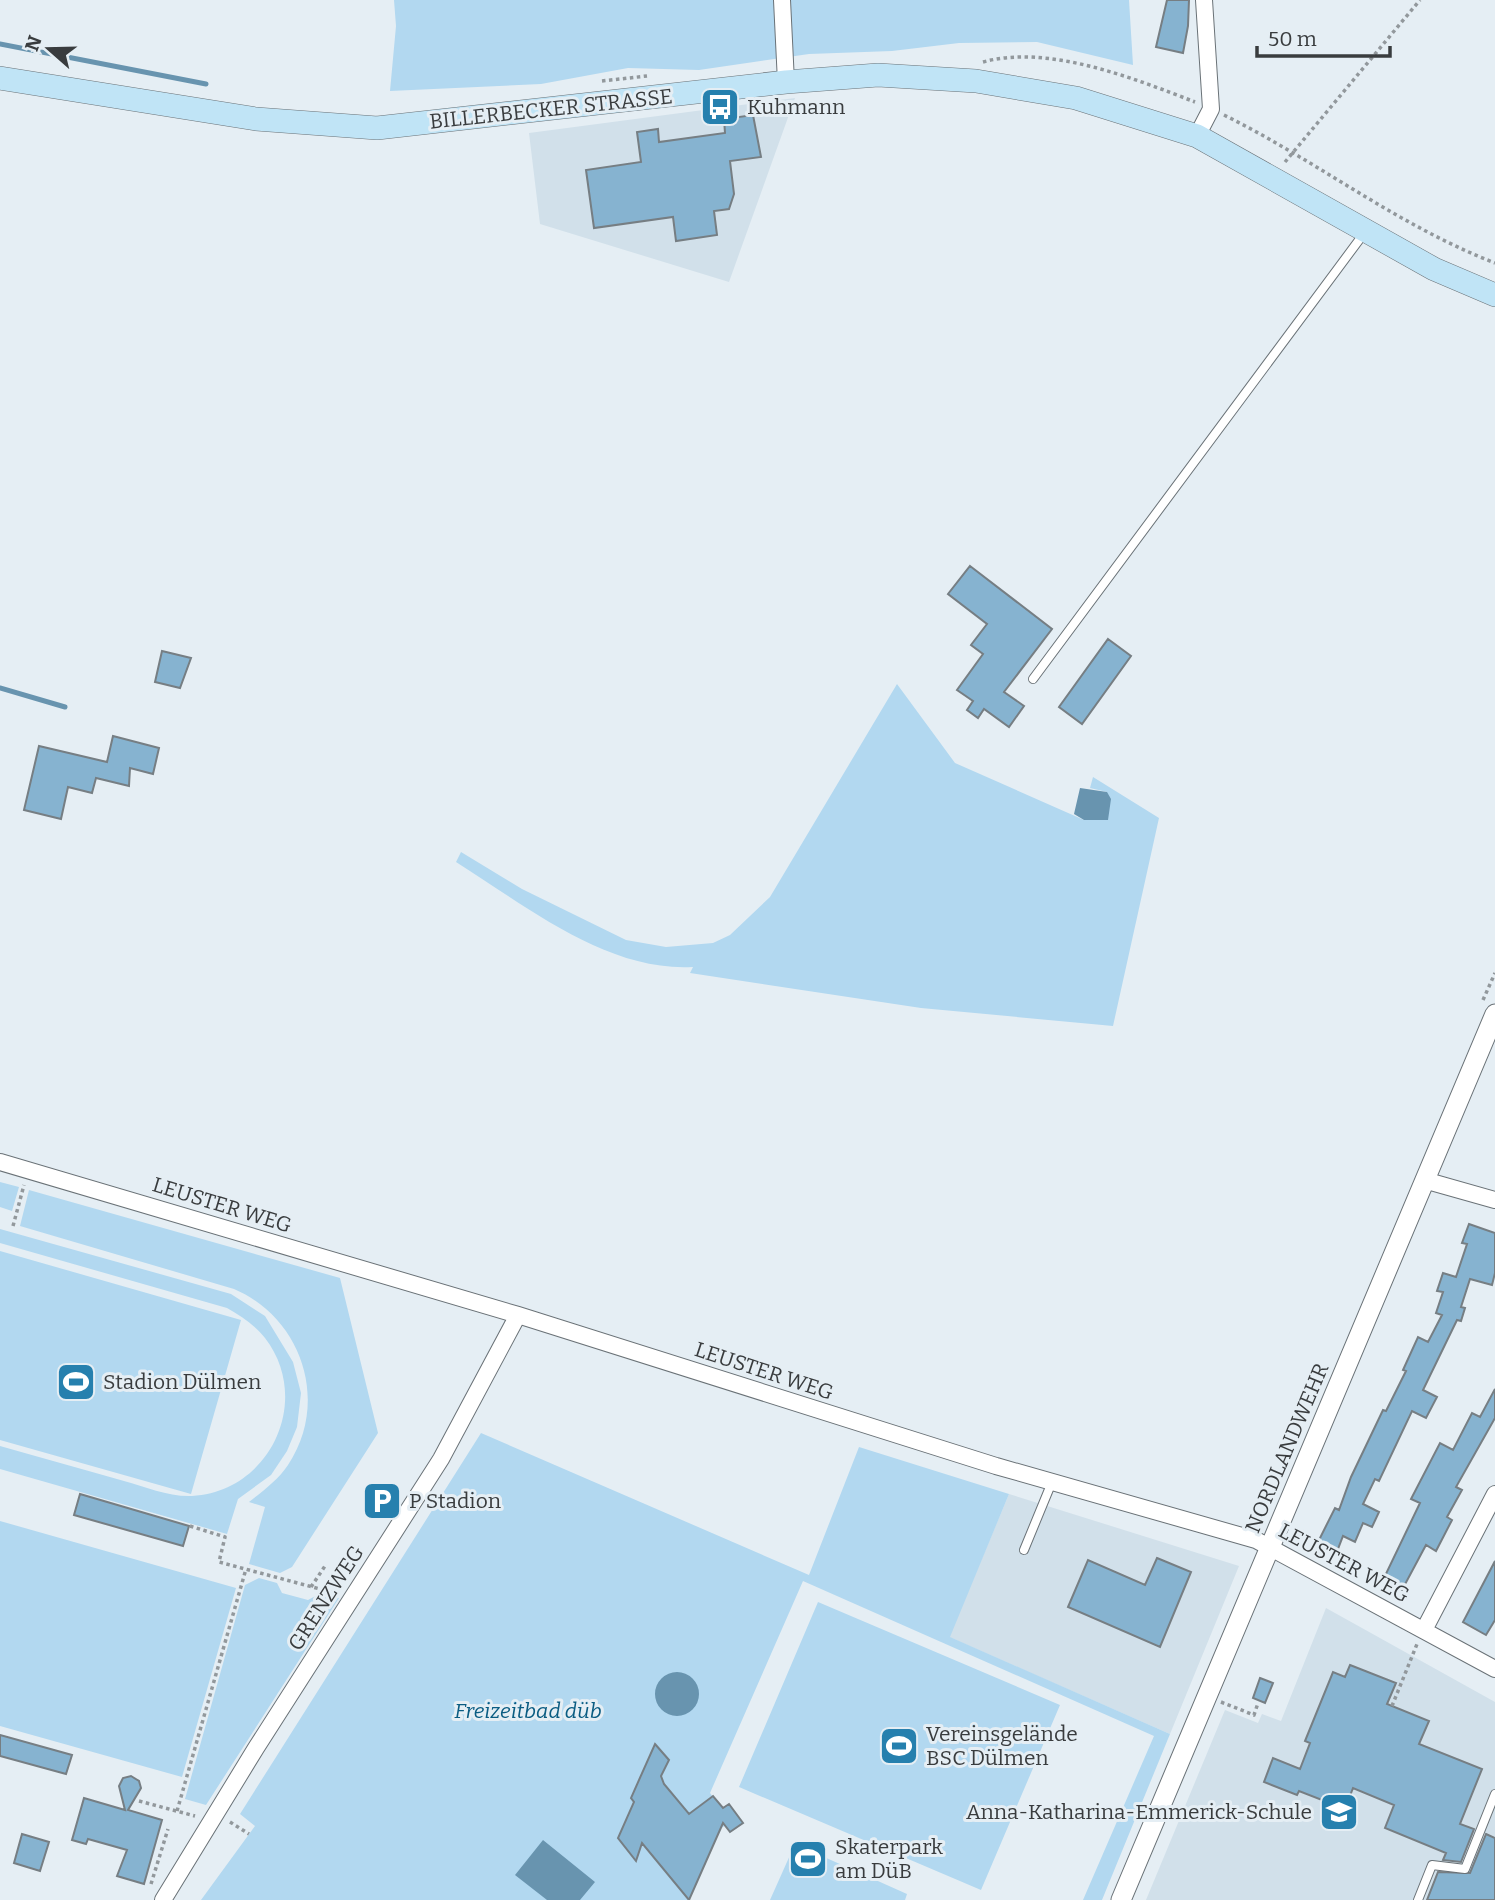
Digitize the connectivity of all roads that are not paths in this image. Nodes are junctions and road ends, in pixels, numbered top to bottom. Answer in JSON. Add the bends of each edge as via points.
{"nodes":[{"id":1,"x":782,"y":0,"type":"edge"},
{"id":2,"x":1204,"y":0,"type":"edge"},
{"id":3,"x":0,"y":78,"type":"edge"},
{"id":4,"x":786,"y":82,"type":"junction"},
{"id":5,"x":1197,"y":136,"type":"junction"},
{"id":6,"x":1366,"y":230,"type":"junction"},
{"id":7,"x":1495,"y":295,"type":"edge"},
{"id":8,"x":1033,"y":678,"type":"dead end"},
{"id":9,"x":1495,"y":1014,"type":"edge"},
{"id":10,"x":0,"y":1161,"type":"edge"},
{"id":11,"x":1424,"y":1180,"type":"junction"},
{"id":12,"x":1495,"y":1200,"type":"edge"},
{"id":13,"x":519,"y":1315,"type":"junction"},
{"id":14,"x":1052,"y":1482,"type":"junction"},
{"id":15,"x":1495,"y":1494,"type":"edge"},
{"id":16,"x":1270,"y":1546,"type":"junction"},
{"id":17,"x":1024,"y":1550,"type":"dead end"},
{"id":18,"x":1424,"y":1630,"type":"junction"},
{"id":19,"x":1495,"y":1669,"type":"edge"},
{"id":20,"x":1495,"y":1794,"type":"edge"},
{"id":21,"x":163,"y":1900,"type":"edge"},
{"id":22,"x":1121,"y":1900,"type":"edge"},
{"id":23,"x":1418,"y":1900,"type":"edge"}],
"edges":[{"from":1,"to":4,"type":"street"},
{"from":2,"to":5,"type":"street","via":[[1211,109]]},
{"from":3,"to":4,"type":"main road","name":"BILLERBECKER STRASSE","via":[[256,119],[377,128]]},
{"from":4,"to":5,"type":"main road","name":"BILLERBECKER STRASSE","via":[[878,75],[976,81],[1076,98]]},
{"from":5,"to":6,"type":"main road","name":"BILLERBECKER STRASSE"},
{"from":6,"to":7,"type":"main road","name":"BILLERBECKER STRASSE","via":[[1434,269]]},
{"from":6,"to":8,"type":"lane"},
{"from":9,"to":11,"type":"street","name":"NORDLANDWEHR"},
{"from":10,"to":13,"type":"street","name":"LEUSTER WEG"},
{"from":11,"to":12,"type":"street"},
{"from":11,"to":16,"type":"street","name":"NORDLANDWEHR"},
{"from":13,"to":14,"type":"street","name":"LEUSTER WEG"},
{"from":13,"to":21,"type":"street","name":"GRENZWEG","via":[[441,1459]]},
{"from":14,"to":16,"type":"street","name":"LEUSTER WEG"},
{"from":14,"to":17,"type":"lane"},
{"from":15,"to":18,"type":"street"},
{"from":16,"to":18,"type":"street","name":"LEUSTER WEG"},
{"from":16,"to":22,"type":"street","name":"NORDLANDWEHR"},
{"from":18,"to":19,"type":"street","name":"LEUSTER WEG"},
{"from":20,"to":23,"type":"lane","via":[[1465,1869],[1432,1865]]}]}
